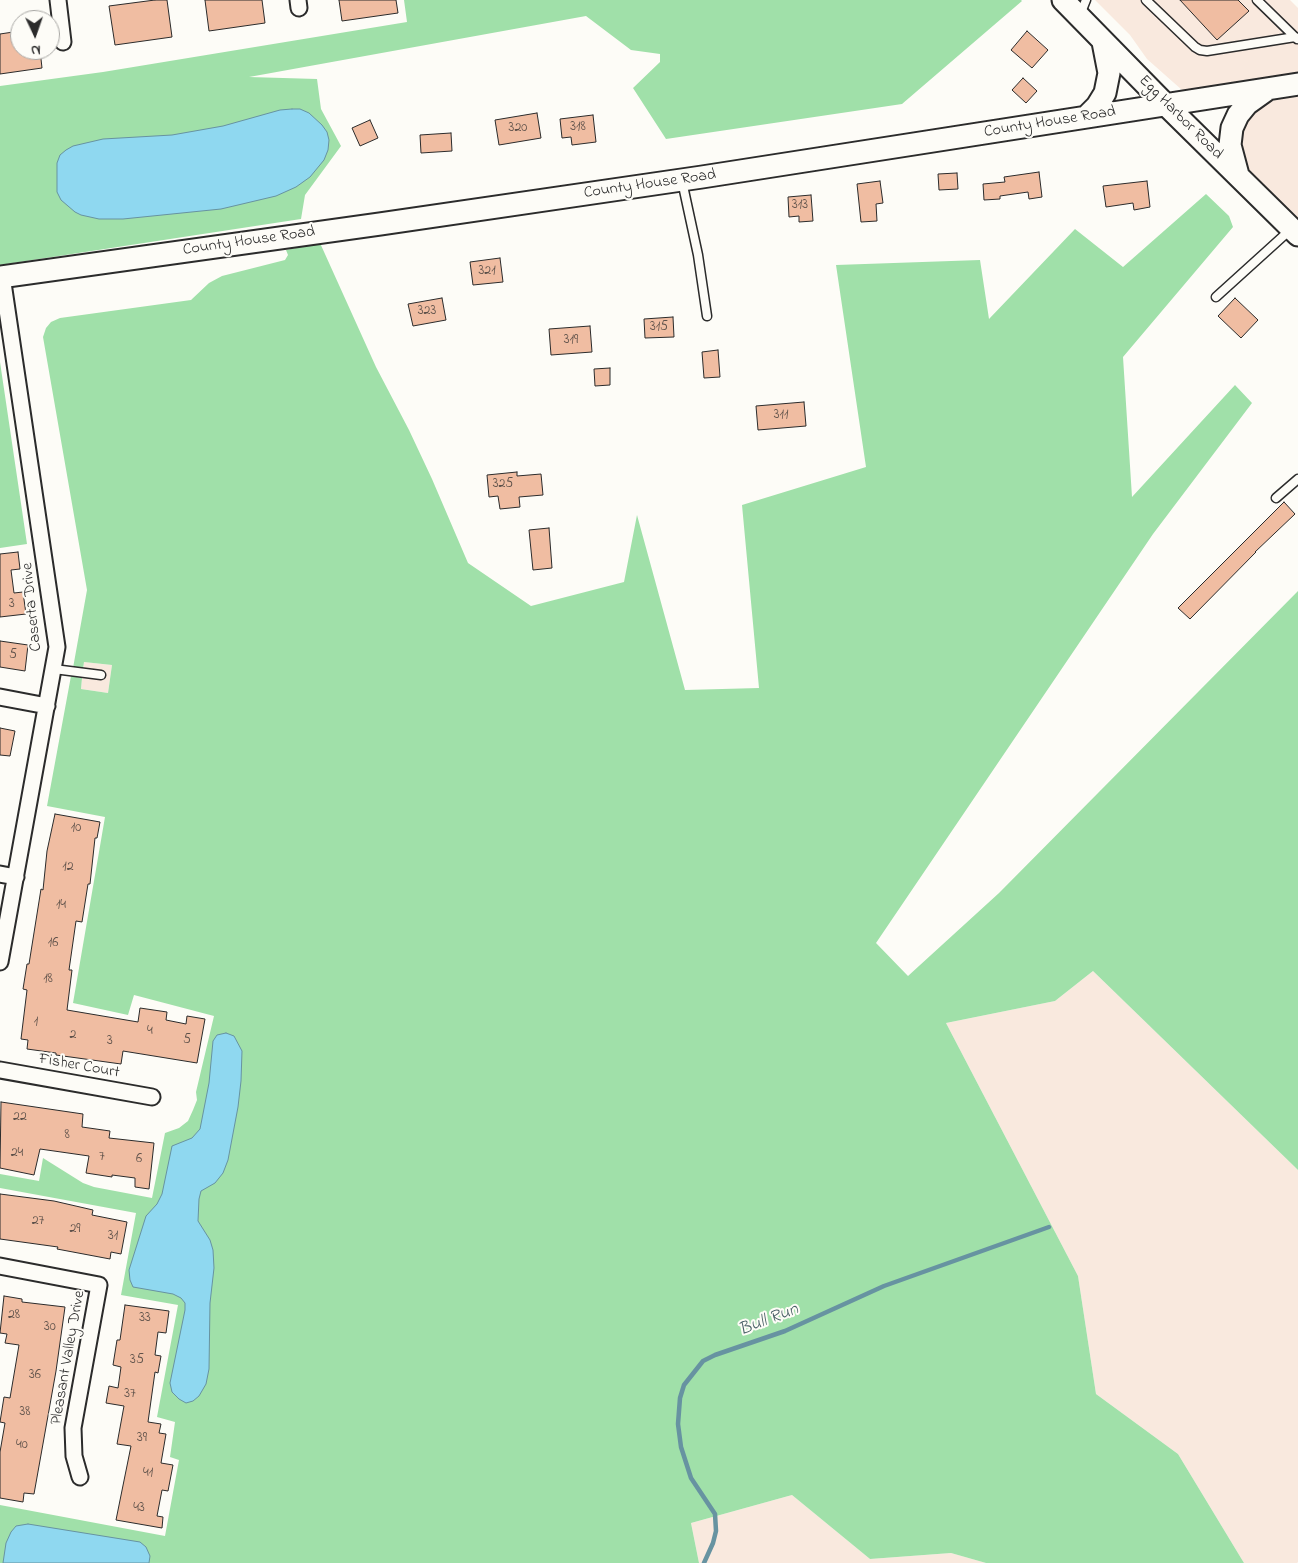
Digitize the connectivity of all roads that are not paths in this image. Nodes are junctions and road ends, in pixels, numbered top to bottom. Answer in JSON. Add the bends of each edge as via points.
{"nodes":[{"id":1,"x":58,"y":0,"type":"edge"},
{"id":2,"x":1063,"y":0,"type":"edge"},
{"id":3,"x":1146,"y":0,"type":"edge"},
{"id":4,"x":1257,"y":0,"type":"edge"},
{"id":5,"x":1083,"y":8,"type":"edge"},
{"id":6,"x":1297,"y":39,"type":"edge"},
{"id":7,"x":64,"y":42,"type":"dead end"},
{"id":8,"x":1103,"y":42,"type":"junction"},
{"id":9,"x":1298,"y":84,"type":"edge"},
{"id":10,"x":1268,"y":89,"type":"junction"},
{"id":11,"x":1165,"y":104,"type":"junction"},
{"id":12,"x":1086,"y":117,"type":"junction"},
{"id":13,"x":1239,"y":177,"type":"junction"},
{"id":14,"x":681,"y":180,"type":"junction"},
{"id":15,"x":1295,"y":232,"type":"edge"},
{"id":16,"x":1,"y":277,"type":"edge"},
{"id":17,"x":1216,"y":297,"type":"dead end"},
{"id":18,"x":707,"y":316,"type":"dead end"},
{"id":19,"x":1298,"y":479,"type":"edge"},
{"id":20,"x":1276,"y":498,"type":"dead end"},
{"id":21,"x":54,"y":668,"type":"junction"},
{"id":22,"x":101,"y":675,"type":"dead end"},
{"id":23,"x":0,"y":697,"type":"edge"},
{"id":24,"x":46,"y":706,"type":"junction"},
{"id":25,"x":0,"y":874,"type":"edge"},
{"id":26,"x":16,"y":877,"type":"junction"},
{"id":27,"x":0,"y":962,"type":"edge"},
{"id":28,"x":0,"y":1070,"type":"edge"},
{"id":29,"x":152,"y":1097,"type":"dead end"},
{"id":30,"x":0,"y":1266,"type":"edge"},
{"id":31,"x":80,"y":1477,"type":"dead end"}],
"edges":[{"from":1,"to":7,"type":"street"},
{"from":2,"to":5,"type":"street","name":"Egg Harbor Road"},
{"from":3,"to":6,"type":"lane","via":[[1200,50]]},
{"from":4,"to":6,"type":"lane"},
{"from":5,"to":8,"type":"street","name":"Egg Harbor Road"},
{"from":8,"to":11,"type":"street","name":"Egg Harbor Road"},
{"from":8,"to":12,"type":"street","via":[[1109,73],[1105,92]]},
{"from":9,"to":10,"type":"street","name":"County House Road"},
{"from":10,"to":11,"type":"street","name":"County House Road"},
{"from":10,"to":13,"type":"street","via":[[1247,104],[1232,128],[1230,145]]},
{"from":11,"to":12,"type":"street","name":"County House Road"},
{"from":11,"to":13,"type":"street","name":"Egg Harbor Road"},
{"from":12,"to":14,"type":"street","name":"County House Road"},
{"from":13,"to":15,"type":"street","name":"Egg Harbor Road"},
{"from":14,"to":16,"type":"street","name":"County House Road"},
{"from":14,"to":18,"type":"lane","via":[[698,255]]},
{"from":15,"to":17,"type":"lane"},
{"from":16,"to":21,"type":"street","name":"Caserta Drive","via":[[57,636]]},
{"from":19,"to":20,"type":"lane"},
{"from":21,"to":22,"type":"lane"},
{"from":21,"to":24,"type":"street","name":"Caserta Drive"},
{"from":23,"to":24,"type":"street"},
{"from":24,"to":26,"type":"street","name":"Caserta Drive"},
{"from":25,"to":26,"type":"street"},
{"from":26,"to":27,"type":"street","name":"Caserta Drive"},
{"from":28,"to":29,"type":"street","name":"Fisher Court"},
{"from":30,"to":31,"type":"street","name":"Pleasant Valley Drive","via":[[99,1285],[73,1428],[74,1456]]}]}
